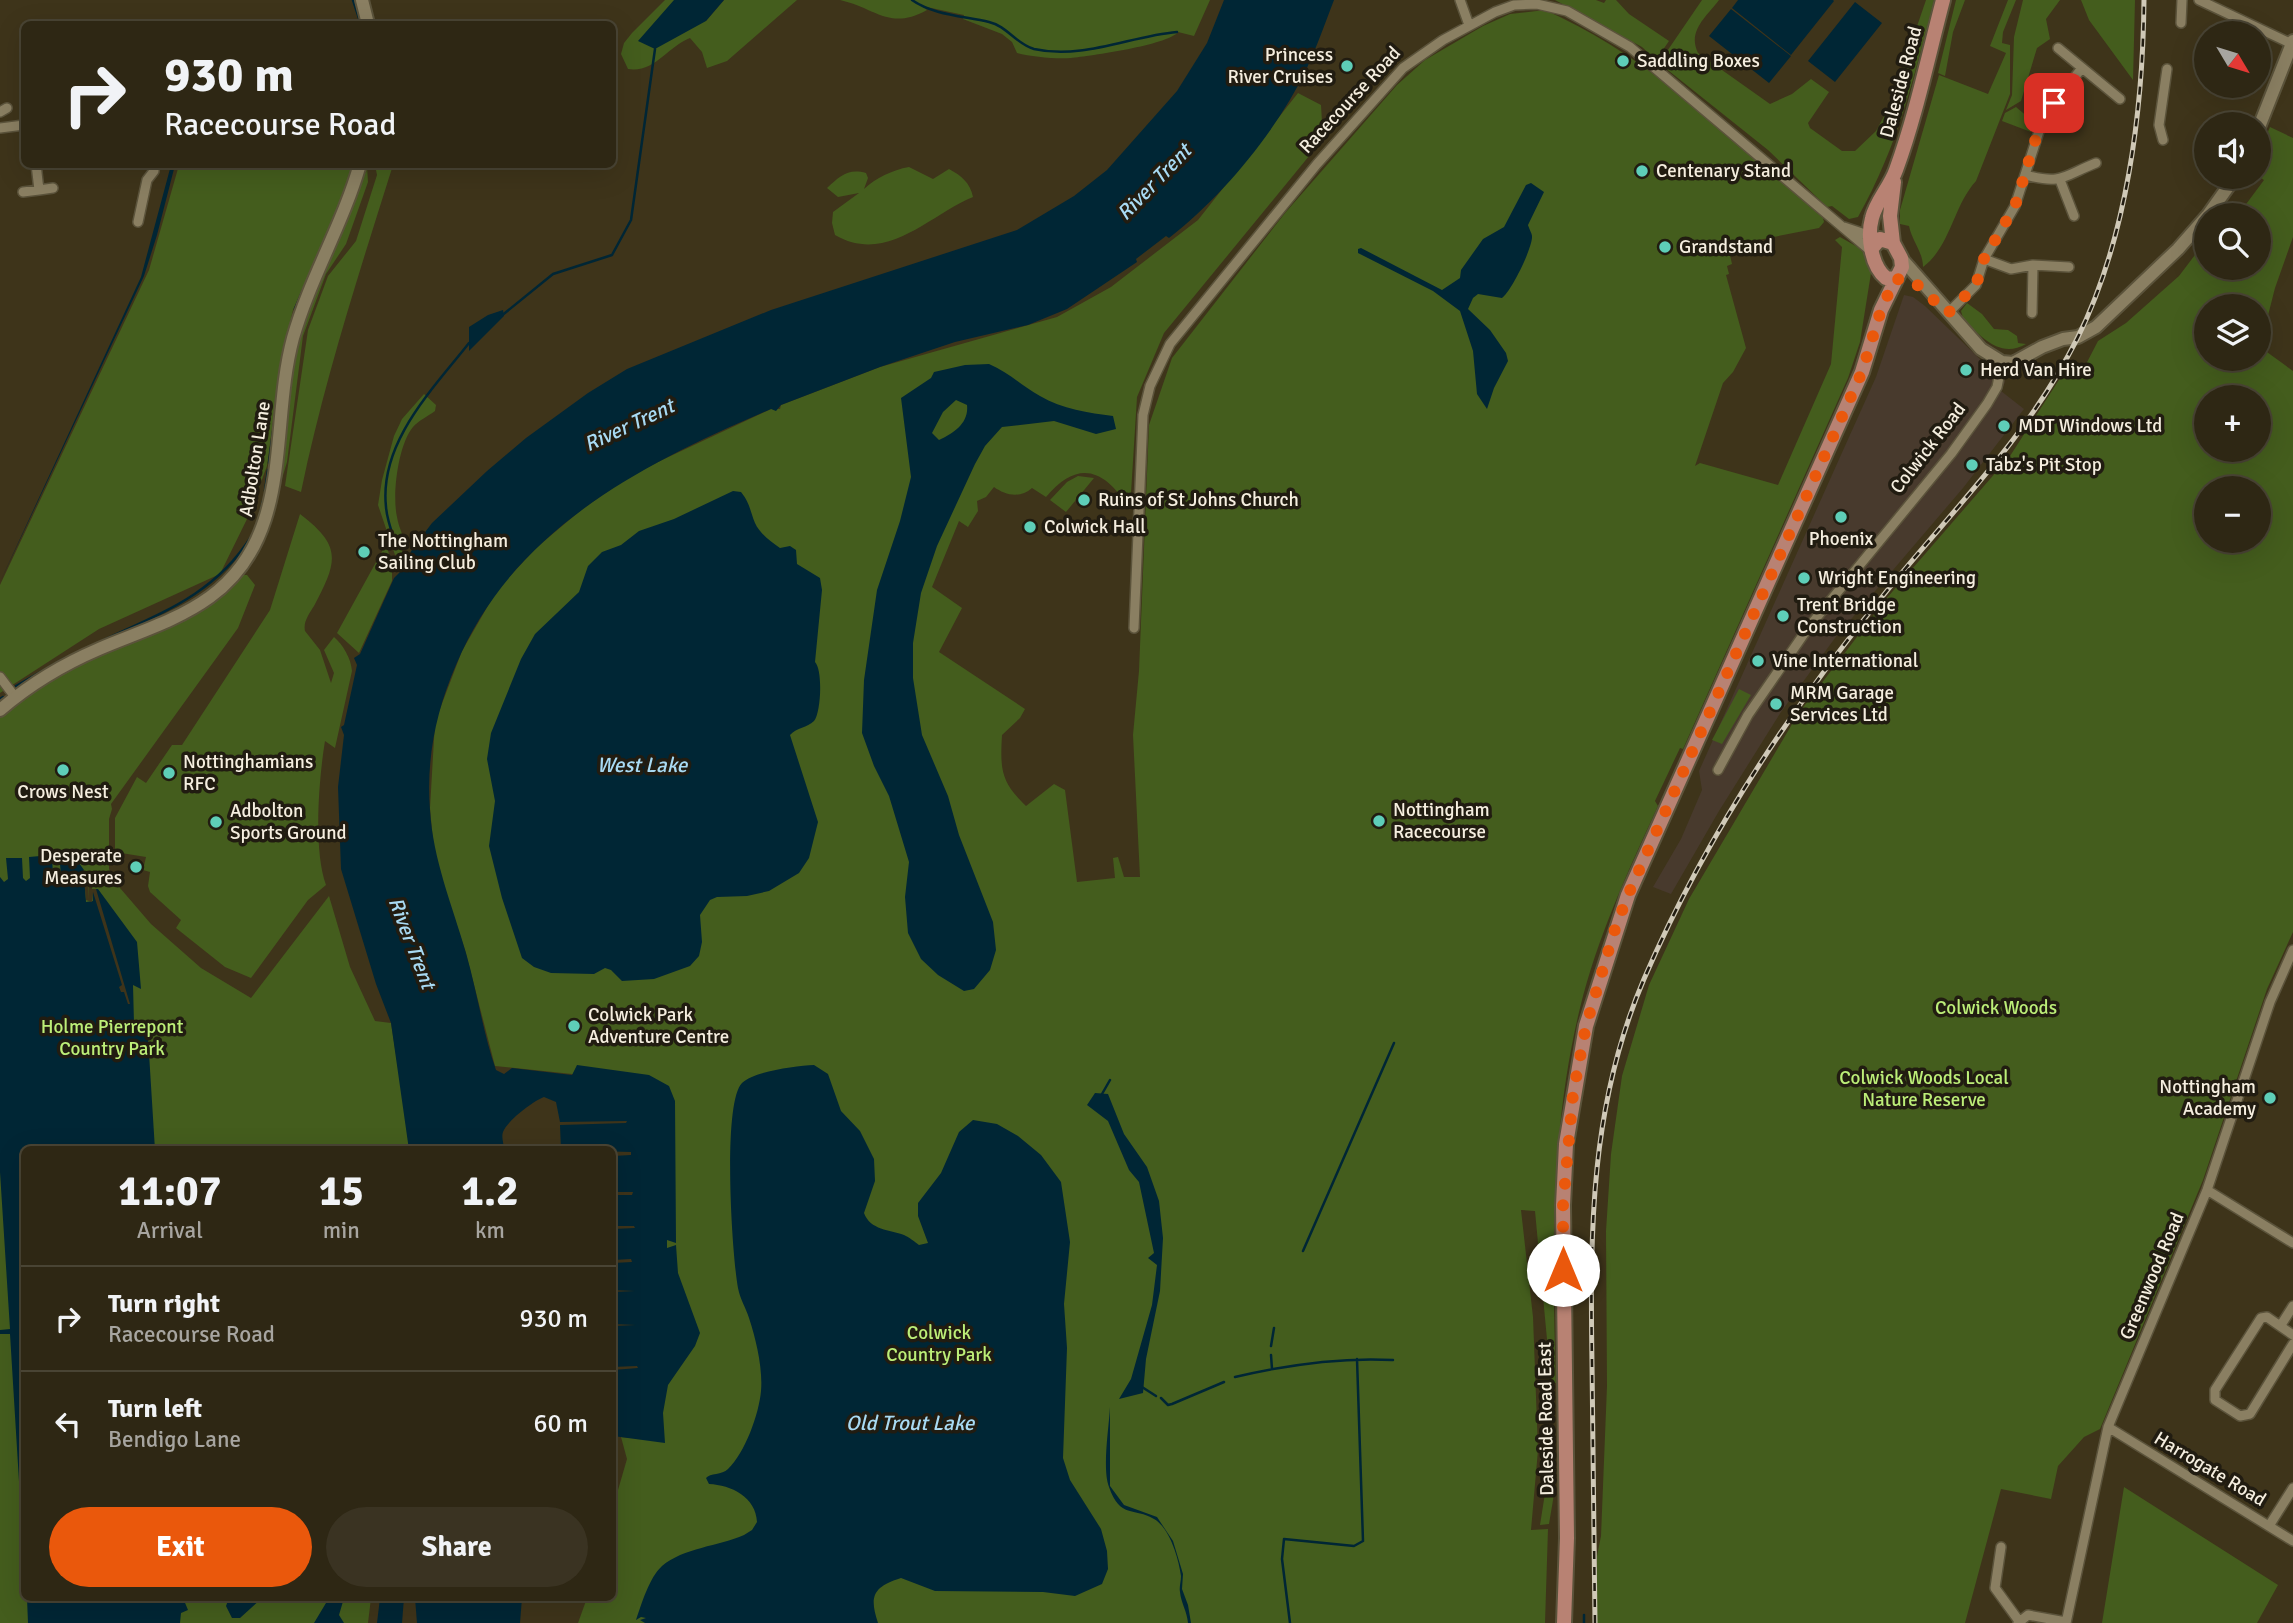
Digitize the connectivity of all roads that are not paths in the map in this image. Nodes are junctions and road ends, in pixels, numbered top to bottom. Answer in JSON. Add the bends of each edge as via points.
{"nodes":[{"id":1,"x":362,"y":0,"type":"edge"},
{"id":2,"x":1460,"y":0,"type":"edge"},
{"id":3,"x":1942,"y":0,"type":"edge"},
{"id":4,"x":2182,"y":0,"type":"edge"},
{"id":5,"x":2199,"y":0,"type":"edge"},
{"id":6,"x":2240,"y":20,"type":"joint"},
{"id":7,"x":367,"y":21,"type":"edge"},
{"id":8,"x":2182,"y":23,"type":"dead end"},
{"id":9,"x":1469,"y":25,"type":"junction"},
{"id":10,"x":2058,"y":48,"type":"dead end"},
{"id":11,"x":2292,"y":49,"type":"edge"},
{"id":12,"x":2082,"y":68,"type":"junction"},
{"id":13,"x":2167,"y":69,"type":"dead end"},
{"id":14,"x":2113,"y":98,"type":"dead end"},
{"id":15,"x":2265,"y":112,"type":"edge"},
{"id":16,"x":21,"y":125,"type":"edge"},
{"id":17,"x":0,"y":128,"type":"edge"},
{"id":18,"x":2163,"y":140,"type":"dead end"},
{"id":19,"x":2089,"y":163,"type":"dead end"},
{"id":20,"x":36,"y":168,"type":"edge"},
{"id":21,"x":154,"y":168,"type":"edge"},
{"id":22,"x":358,"y":168,"type":"edge"},
{"id":23,"x":1895,"y":173,"type":"junction"},
{"id":24,"x":2025,"y":175,"type":"junction"},
{"id":25,"x":2060,"y":180,"type":"junction"},
{"id":26,"x":52,"y":188,"type":"dead end"},
{"id":27,"x":39,"y":190,"type":"junction"},
{"id":28,"x":23,"y":192,"type":"dead end"},
{"id":29,"x":2075,"y":210,"type":"dead end"},
{"id":30,"x":1872,"y":217,"type":"junction"},
{"id":31,"x":138,"y":222,"type":"dead end"},
{"id":32,"x":1842,"y":226,"type":"junction"},
{"id":33,"x":1855,"y":230,"type":"junction"},
{"id":34,"x":2194,"y":230,"type":"edge"},
{"id":35,"x":1878,"y":244,"type":"junction"},
{"id":36,"x":1902,"y":258,"type":"junction"},
{"id":37,"x":1984,"y":259,"type":"junction"},
{"id":38,"x":2063,"y":264,"type":"dead end"},
{"id":39,"x":2033,"y":265,"type":"junction"},
{"id":40,"x":1879,"y":271,"type":"junction"},
{"id":41,"x":1895,"y":278,"type":"junction"},
{"id":42,"x":1936,"y":299,"type":"junction"},
{"id":43,"x":2035,"y":307,"type":"dead end"},
{"id":44,"x":1881,"y":310,"type":"junction"},
{"id":45,"x":1948,"y":313,"type":"junction"},
{"id":46,"x":2002,"y":362,"type":"junction"},
{"id":47,"x":1134,"y":628,"type":"dead end"},
{"id":48,"x":0,"y":677,"type":"edge"},
{"id":49,"x":15,"y":697,"type":"junction"},
{"id":50,"x":0,"y":710,"type":"edge"},
{"id":51,"x":1710,"y":757,"type":"dead end"},
{"id":52,"x":2293,"y":950,"type":"edge"},
{"id":53,"x":2207,"y":1190,"type":"junction"},
{"id":54,"x":2293,"y":1243,"type":"edge"},
{"id":55,"x":2293,"y":1306,"type":"edge"},
{"id":56,"x":2281,"y":1325,"type":"junction"},
{"id":57,"x":2293,"y":1335,"type":"edge"},
{"id":58,"x":2293,"y":1344,"type":"edge"},
{"id":59,"x":2108,"y":1427,"type":"junction"},
{"id":60,"x":2293,"y":1488,"type":"edge"},
{"id":61,"x":2269,"y":1526,"type":"junction"},
{"id":62,"x":2293,"y":1541,"type":"edge"},
{"id":63,"x":2001,"y":1547,"type":"dead end"},
{"id":64,"x":2019,"y":1622,"type":"edge"},
{"id":65,"x":1564,"y":1623,"type":"edge"},
{"id":66,"x":2066,"y":1623,"type":"edge"}],
"edges":[{"from":1,"to":7,"type":"street"},
{"from":2,"to":9,"type":"street"},
{"from":3,"to":23,"type":"main road","name":"Daleside Road"},
{"from":4,"to":8,"type":"street"},
{"from":5,"to":6,"type":"street"},
{"from":6,"to":11,"type":"street"},
{"from":9,"to":32,"type":"street","name":"Racecourse Road","via":[[1514,5],[1537,4],[1567,11],[1654,65]]},
{"from":9,"to":47,"type":"street","name":"Racecourse Road","via":[[1403,68],[1317,164],[1158,363],[1143,415]]},
{"from":10,"to":12,"type":"street","via":[[2070,52]]},
{"from":11,"to":15,"type":"street"},
{"from":12,"to":14,"type":"street"},
{"from":12,"to":24,"type":"street","via":[[2040,125]]},
{"from":13,"to":18,"type":"street","via":[[2159,125]]},
{"from":16,"to":17,"type":"street"},
{"from":19,"to":25,"type":"street"},
{"from":20,"to":27,"type":"street"},
{"from":21,"to":31,"type":"street"},
{"from":22,"to":49,"type":"street","name":"Adbolton Lane","via":[[293,340],[271,501],[252,552],[226,583],[186,612],[76,660]]},
{"from":23,"to":30,"type":"main road","name":"Daleside Road"},
{"from":23,"to":35,"type":"main road","name":"Daleside Road","via":[[1890,216]]},
{"from":24,"to":25,"type":"street"},
{"from":24,"to":37,"type":"street","via":[[2012,212]]},
{"from":25,"to":29,"type":"street"},
{"from":26,"to":27,"type":"street"},
{"from":27,"to":28,"type":"street"},
{"from":30,"to":33,"type":"street"},
{"from":30,"to":35,"type":"main road","name":"Daleside Road"},
{"from":32,"to":33,"type":"street","name":"Racecourse Road"},
{"from":32,"to":35,"type":"street","name":"Racecourse Road"},
{"from":33,"to":35,"type":"street","name":"Racecourse Road"},
{"from":34,"to":46,"type":"street","via":[[2096,327],[2019,360]]},
{"from":35,"to":36,"type":"main road"},
{"from":35,"to":40,"type":"main road","name":"Daleside Road East"},
{"from":36,"to":41,"type":"main road","name":"Daleside Road East"},
{"from":36,"to":42,"type":"street"},
{"from":37,"to":39,"type":"street","via":[[2002,268]]},
{"from":37,"to":45,"type":"street","via":[[1972,291]]},
{"from":38,"to":39,"type":"street"},
{"from":39,"to":43,"type":"street"},
{"from":40,"to":41,"type":"main road","via":[[1886,278]]},
{"from":40,"to":44,"type":"main road","name":"Daleside Road East"},
{"from":41,"to":42,"type":"street","via":[[1912,280]]},
{"from":41,"to":44,"type":"main road","name":"Daleside Road East"},
{"from":42,"to":45,"type":"street"},
{"from":44,"to":65,"type":"main road","name":"Daleside Road East","via":[[1862,372],[1628,895],[1586,1026],[1570,1119],[1563,1205]]},
{"from":45,"to":46,"type":"street","via":[[1981,349]]},
{"from":46,"to":51,"type":"street","name":"Colwick Road","via":[[1997,387],[1951,454],[1812,622],[1748,715],[1720,766]]},
{"from":48,"to":49,"type":"street"},
{"from":49,"to":50,"type":"street","name":"Adbolton Lane"},
{"from":52,"to":53,"type":"street","name":"Greenwood Road","via":[[2270,1002]]},
{"from":53,"to":54,"type":"street"},
{"from":53,"to":59,"type":"street","name":"Greenwood Road"},
{"from":55,"to":56,"type":"street"},
{"from":56,"to":57,"type":"street"},
{"from":56,"to":58,"type":"street","via":[[2267,1317],[2256,1323],[2215,1390],[2215,1400],[2241,1416],[2250,1414]]},
{"from":59,"to":61,"type":"street","name":"Harrogate Road"},
{"from":59,"to":66,"type":"street","name":"Greenwood Road"},
{"from":60,"to":61,"type":"street"},
{"from":61,"to":62,"type":"street","name":"Harrogate Road"},
{"from":63,"to":64,"type":"street","via":[[1995,1588]]},
{"from":64,"to":66,"type":"street","via":[[2028,1615]]}]}
